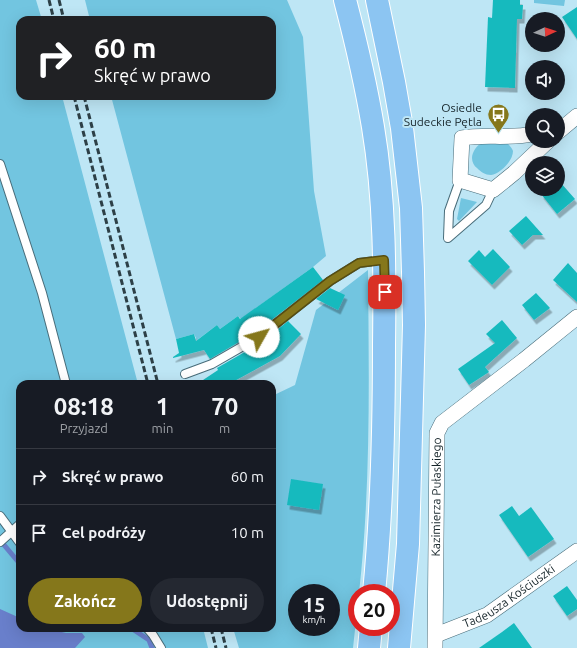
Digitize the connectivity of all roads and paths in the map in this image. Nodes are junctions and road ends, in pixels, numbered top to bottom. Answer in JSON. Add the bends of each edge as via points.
{"nodes":[{"id":1,"x":346,"y":0,"type":"edge"},
{"id":2,"x":377,"y":0,"type":"edge"},
{"id":3,"x":577,"y":116,"type":"edge"},
{"id":4,"x":565,"y":125,"type":"edge"},
{"id":5,"x":525,"y":135,"type":"edge"},
{"id":6,"x":541,"y":148,"type":"edge"},
{"id":7,"x":0,"y":164,"type":"edge"},
{"id":8,"x":460,"y":180,"type":"junction"},
{"id":9,"x":493,"y":190,"type":"junction"},
{"id":10,"x":384,"y":260,"type":"junction"},
{"id":11,"x":577,"y":318,"type":"edge"},
{"id":12,"x":185,"y":374,"type":"dead end"},
{"id":13,"x":65,"y":380,"type":"edge"},
{"id":14,"x":0,"y":516,"type":"edge"},
{"id":15,"x":16,"y":528,"type":"edge"},
{"id":16,"x":12,"y":531,"type":"junction"},
{"id":17,"x":16,"y":537,"type":"edge"},
{"id":18,"x":2,"y":540,"type":"edge"},
{"id":19,"x":577,"y":551,"type":"edge"},
{"id":20,"x":375,"y":584,"type":"edge"},
{"id":21,"x":150,"y":632,"type":"edge"},
{"id":22,"x":371,"y":636,"type":"edge"},
{"id":23,"x":436,"y":642,"type":"edge"},
{"id":24,"x":161,"y":648,"type":"edge"},
{"id":25,"x":370,"y":648,"type":"edge"},
{"id":26,"x":399,"y":648,"type":"edge"}],
"edges":[{"from":1,"to":10,"type":"main road","via":[[373,127],[382,208]]},
{"from":2,"to":26,"type":"main road","via":[[402,128],[411,208],[414,326],[408,544]]},
{"from":3,"to":4,"type":"street"},
{"from":5,"to":8,"type":"street","via":[[476,135],[462,138]]},
{"from":6,"to":9,"type":"street"},
{"from":7,"to":13,"type":"lane","via":[[42,293]]},
{"from":8,"to":9,"type":"street"},
{"from":8,"to":9,"type":"lane","via":[[449,211],[448,238],[486,205]]},
{"from":10,"to":12,"type":"lane","via":[[359,263],[330,281],[259,337],[212,364]]},
{"from":10,"to":20,"type":"main road","via":[[384,432]]},
{"from":11,"to":23,"type":"street","name":"Kazimierza Pułaskiego","via":[[442,423],[438,433]]},
{"from":14,"to":16,"type":"lane"},
{"from":15,"to":16,"type":"lane"},
{"from":16,"to":17,"type":"lane"},
{"from":16,"to":18,"type":"lane"},
{"from":19,"to":23,"type":"street","name":"Tadeusza Kościuszki","via":[[487,615]]},
{"from":21,"to":24,"type":"lane"},
{"from":22,"to":25,"type":"main road"}]}
